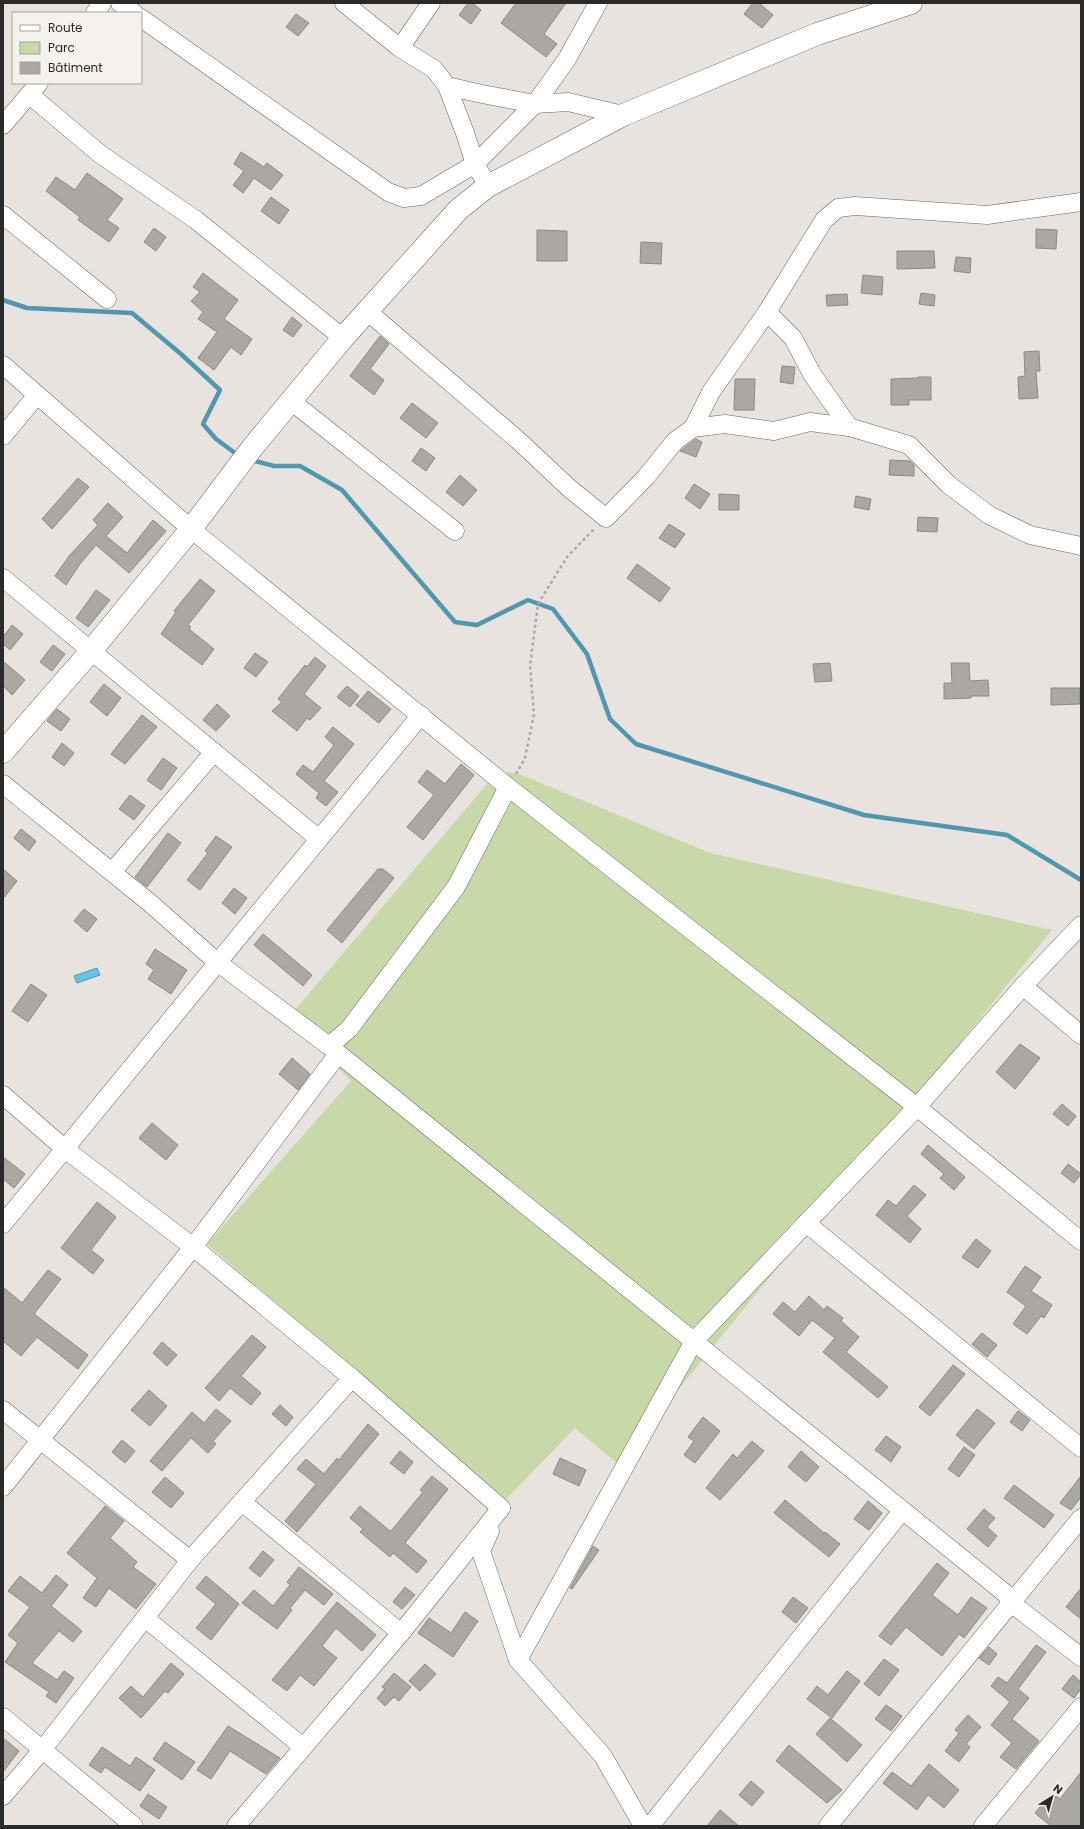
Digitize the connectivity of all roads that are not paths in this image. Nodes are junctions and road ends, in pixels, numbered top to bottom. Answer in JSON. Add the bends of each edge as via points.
{"nodes":[{"id":1,"x":102,"y":3,"type":"edge"},
{"id":2,"x":120,"y":3,"type":"edge"},
{"id":3,"x":344,"y":3,"type":"edge"},
{"id":4,"x":431,"y":3,"type":"edge"},
{"id":5,"x":598,"y":3,"type":"edge"},
{"id":6,"x":911,"y":3,"type":"edge"},
{"id":7,"x":95,"y":12,"type":"edge"},
{"id":8,"x":133,"y":12,"type":"edge"},
{"id":9,"x":142,"y":19,"type":"edge"},
{"id":10,"x":400,"y":48,"type":"junction"},
{"id":11,"x":447,"y":86,"type":"junction"},
{"id":12,"x":34,"y":89,"type":"edge"},
{"id":13,"x":535,"y":104,"type":"junction"},
{"id":14,"x":622,"y":115,"type":"junction"},
{"id":15,"x":3,"y":125,"type":"edge"},
{"id":16,"x":474,"y":164,"type":"junction"},
{"id":17,"x":488,"y":186,"type":"junction"},
{"id":18,"x":1081,"y":202,"type":"edge"},
{"id":19,"x":3,"y":215,"type":"edge"},
{"id":20,"x":107,"y":299,"type":"dead end"},
{"id":21,"x":367,"y":311,"type":"junction"},
{"id":22,"x":767,"y":312,"type":"junction"},
{"id":23,"x":343,"y":338,"type":"junction"},
{"id":24,"x":3,"y":365,"type":"edge"},
{"id":25,"x":37,"y":395,"type":"junction"},
{"id":26,"x":291,"y":401,"type":"junction"},
{"id":27,"x":849,"y":426,"type":"junction"},
{"id":28,"x":693,"y":428,"type":"junction"},
{"id":29,"x":3,"y":436,"type":"edge"},
{"id":30,"x":191,"y":529,"type":"junction"},
{"id":31,"x":455,"y":531,"type":"dead end"},
{"id":32,"x":1081,"y":546,"type":"edge"},
{"id":33,"x":3,"y":578,"type":"edge"},
{"id":34,"x":91,"y":650,"type":"junction"},
{"id":35,"x":420,"y":715,"type":"junction"},
{"id":36,"x":3,"y":752,"type":"edge"},
{"id":37,"x":214,"y":752,"type":"junction"},
{"id":38,"x":3,"y":784,"type":"edge"},
{"id":39,"x":508,"y":787,"type":"junction"},
{"id":40,"x":319,"y":839,"type":"junction"},
{"id":41,"x":112,"y":872,"type":"junction"},
{"id":42,"x":1081,"y":924,"type":"edge"},
{"id":43,"x":217,"y":962,"type":"junction"},
{"id":44,"x":1023,"y":986,"type":"junction"},
{"id":45,"x":1081,"y":1035,"type":"edge"},
{"id":46,"x":334,"y":1050,"type":"junction"},
{"id":47,"x":3,"y":1095,"type":"edge"},
{"id":48,"x":916,"y":1107,"type":"junction"},
{"id":49,"x":65,"y":1149,"type":"junction"},
{"id":50,"x":806,"y":1223,"type":"junction"},
{"id":51,"x":3,"y":1224,"type":"edge"},
{"id":52,"x":1081,"y":1241,"type":"edge"},
{"id":53,"x":193,"y":1247,"type":"junction"},
{"id":54,"x":694,"y":1341,"type":"junction"},
{"id":55,"x":352,"y":1378,"type":"junction"},
{"id":56,"x":3,"y":1410,"type":"edge"},
{"id":57,"x":41,"y":1440,"type":"junction"},
{"id":58,"x":1081,"y":1448,"type":"edge"},
{"id":59,"x":3,"y":1487,"type":"edge"},
{"id":60,"x":242,"y":1502,"type":"junction"},
{"id":61,"x":501,"y":1508,"type":"junction"},
{"id":62,"x":902,"y":1511,"type":"junction"},
{"id":63,"x":1081,"y":1518,"type":"edge"},
{"id":64,"x":190,"y":1560,"type":"junction"},
{"id":65,"x":1011,"y":1603,"type":"junction"},
{"id":66,"x":145,"y":1618,"type":"junction"},
{"id":67,"x":401,"y":1633,"type":"junction"},
{"id":68,"x":1081,"y":1657,"type":"edge"},
{"id":69,"x":518,"y":1660,"type":"junction"},
{"id":70,"x":1081,"y":1707,"type":"edge"},
{"id":71,"x":3,"y":1717,"type":"edge"},
{"id":72,"x":302,"y":1747,"type":"junction"},
{"id":73,"x":43,"y":1749,"type":"junction"},
{"id":74,"x":3,"y":1796,"type":"edge"},
{"id":75,"x":134,"y":1826,"type":"edge"},
{"id":76,"x":236,"y":1826,"type":"edge"},
{"id":77,"x":643,"y":1826,"type":"edge"},
{"id":78,"x":650,"y":1826,"type":"edge"},
{"id":79,"x":828,"y":1826,"type":"edge"},
{"id":80,"x":983,"y":1826,"type":"edge"}],
"edges":[{"from":1,"to":7,"type":"street"},
{"from":2,"to":8,"type":"street"},
{"from":3,"to":10,"type":"street"},
{"from":4,"to":10,"type":"street"},
{"from":5,"to":13,"type":"street","via":[[567,59]]},
{"from":6,"to":14,"type":"main road","via":[[817,34]]},
{"from":9,"to":16,"type":"street","via":[[388,192],[404,198],[421,196]]},
{"from":10,"to":11,"type":"street","via":[[434,69]]},
{"from":11,"to":13,"type":"street"},
{"from":11,"to":16,"type":"street"},
{"from":12,"to":15,"type":"street"},
{"from":12,"to":23,"type":"street","via":[[100,154],[196,220]]},
{"from":13,"to":14,"type":"street","via":[[568,102]]},
{"from":13,"to":16,"type":"street"},
{"from":14,"to":17,"type":"main road"},
{"from":16,"to":17,"type":"street"},
{"from":17,"to":21,"type":"main road","via":[[459,209]]},
{"from":18,"to":22,"type":"street","via":[[987,215],[855,206],[838,208],[824,220]]},
{"from":19,"to":20,"type":"street"},
{"from":21,"to":23,"type":"main road"},
{"from":21,"to":28,"type":"street","via":[[606,518],[646,477],[675,441]]},
{"from":22,"to":27,"type":"street","via":[[793,338],[812,374]]},
{"from":22,"to":28,"type":"street","via":[[711,392]]},
{"from":23,"to":26,"type":"main road"},
{"from":24,"to":25,"type":"street"},
{"from":25,"to":29,"type":"street"},
{"from":25,"to":30,"type":"street"},
{"from":26,"to":30,"type":"main road"},
{"from":26,"to":31,"type":"street"},
{"from":27,"to":28,"type":"street","via":[[810,422],[774,431],[725,424]]},
{"from":27,"to":32,"type":"street","via":[[909,445],[949,484],[989,515],[1030,535]]},
{"from":30,"to":34,"type":"main road"},
{"from":30,"to":35,"type":"street"},
{"from":33,"to":34,"type":"street"},
{"from":34,"to":36,"type":"main road"},
{"from":34,"to":37,"type":"street"},
{"from":35,"to":39,"type":"street"},
{"from":35,"to":40,"type":"street"},
{"from":37,"to":40,"type":"street"},
{"from":37,"to":41,"type":"street"},
{"from":38,"to":41,"type":"street"},
{"from":39,"to":46,"type":"street","via":[[456,886]]},
{"from":39,"to":48,"type":"street"},
{"from":40,"to":43,"type":"street"},
{"from":41,"to":43,"type":"street"},
{"from":42,"to":44,"type":"street"},
{"from":43,"to":46,"type":"street"},
{"from":43,"to":49,"type":"street"},
{"from":44,"to":45,"type":"street"},
{"from":44,"to":48,"type":"street"},
{"from":46,"to":53,"type":"street"},
{"from":46,"to":54,"type":"street"},
{"from":47,"to":49,"type":"street"},
{"from":48,"to":50,"type":"street"},
{"from":48,"to":52,"type":"street"},
{"from":49,"to":51,"type":"street"},
{"from":49,"to":53,"type":"street"},
{"from":50,"to":54,"type":"street"},
{"from":50,"to":58,"type":"street"},
{"from":53,"to":55,"type":"street"},
{"from":53,"to":57,"type":"street"},
{"from":54,"to":62,"type":"street"},
{"from":54,"to":69,"type":"street"},
{"from":55,"to":60,"type":"street"},
{"from":55,"to":61,"type":"street"},
{"from":56,"to":57,"type":"street"},
{"from":57,"to":59,"type":"street"},
{"from":57,"to":64,"type":"street"},
{"from":60,"to":64,"type":"street"},
{"from":60,"to":67,"type":"street"},
{"from":61,"to":67,"type":"street"},
{"from":61,"to":69,"type":"street","via":[[481,1551]]},
{"from":62,"to":65,"type":"street","via":[[1006,1594]]},
{"from":62,"to":78,"type":"street"},
{"from":63,"to":65,"type":"street"},
{"from":64,"to":66,"type":"street"},
{"from":65,"to":68,"type":"street"},
{"from":65,"to":79,"type":"street"},
{"from":66,"to":72,"type":"street"},
{"from":66,"to":73,"type":"street"},
{"from":67,"to":72,"type":"street"},
{"from":69,"to":77,"type":"street","via":[[603,1756]]},
{"from":70,"to":80,"type":"street"},
{"from":71,"to":73,"type":"street"},
{"from":72,"to":76,"type":"street"},
{"from":73,"to":74,"type":"street"},
{"from":73,"to":75,"type":"street"}]}
